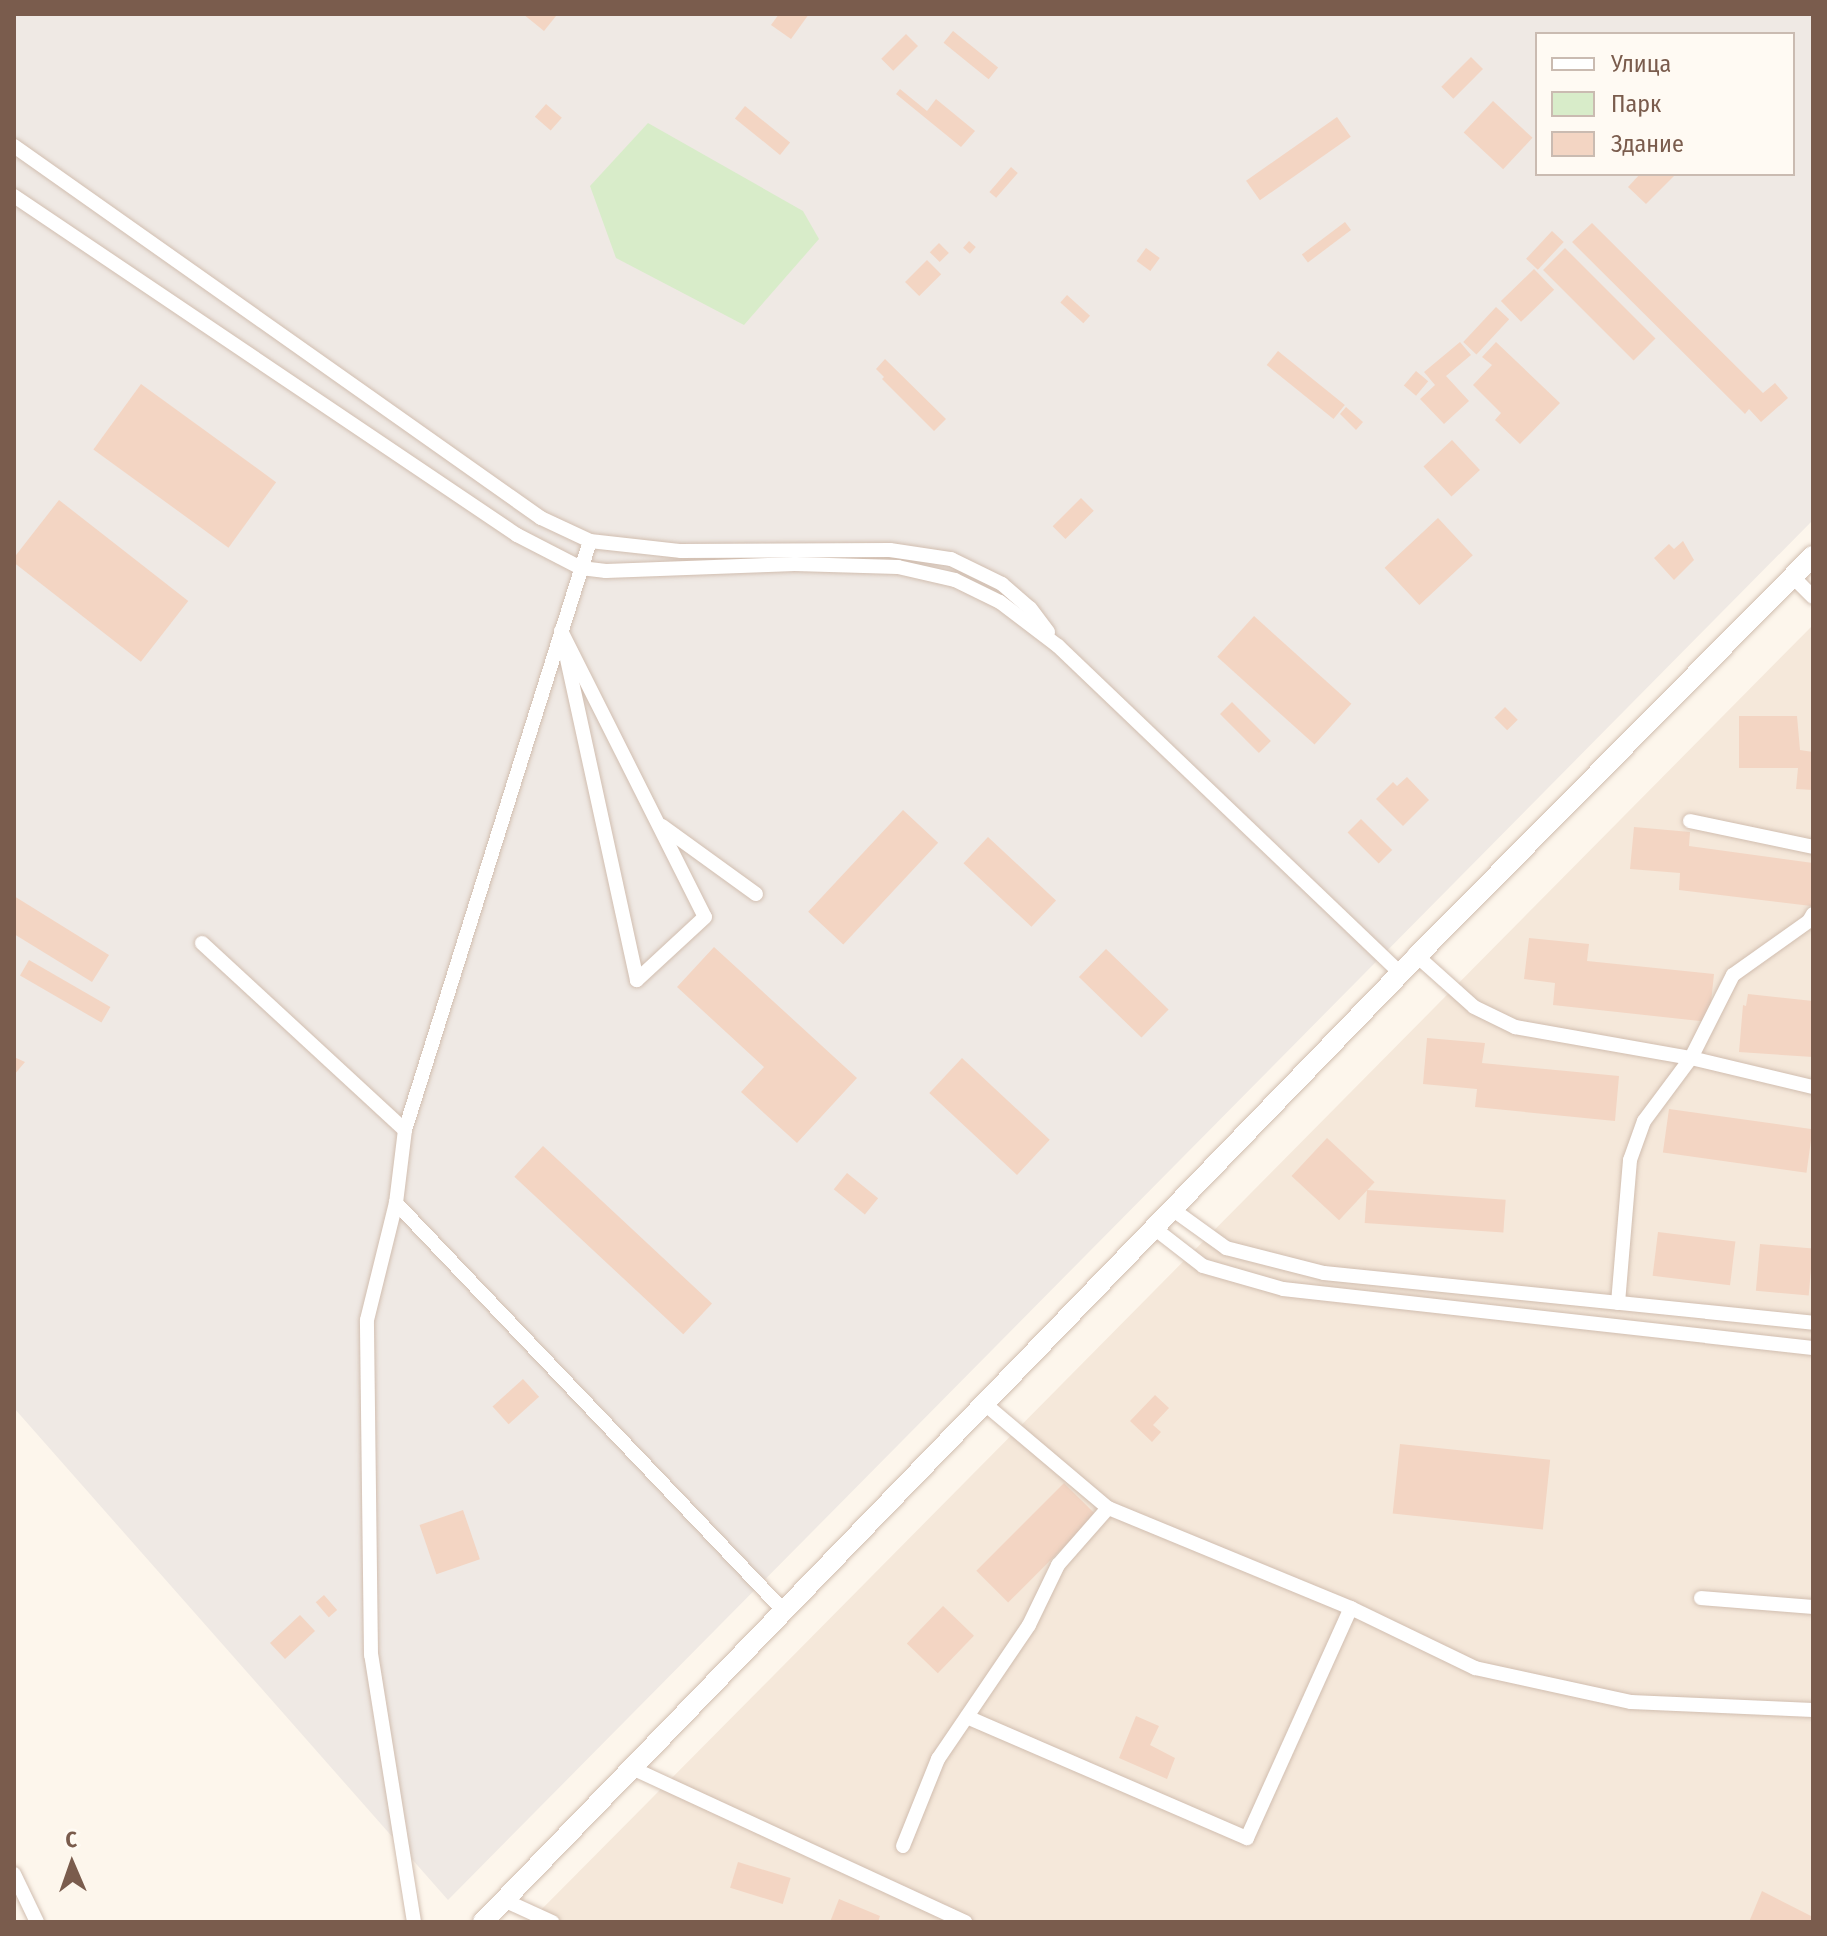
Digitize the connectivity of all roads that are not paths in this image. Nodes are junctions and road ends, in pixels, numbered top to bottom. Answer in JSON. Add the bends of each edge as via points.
{"nodes":[{"id":1,"x":14,"y":146,"type":"edge"},
{"id":2,"x":14,"y":196,"type":"edge"},
{"id":3,"x":590,"y":541,"type":"junction"},
{"id":4,"x":1813,"y":556,"type":"edge"},
{"id":5,"x":581,"y":568,"type":"junction"},
{"id":6,"x":1793,"y":577,"type":"junction"},
{"id":7,"x":1813,"y":597,"type":"edge"},
{"id":8,"x":561,"y":631,"type":"junction"},
{"id":9,"x":1058,"y":646,"type":"junction"},
{"id":10,"x":1690,"y":821,"type":"dead end"},
{"id":11,"x":658,"y":824,"type":"junction"},
{"id":12,"x":1813,"y":847,"type":"edge"},
{"id":13,"x":756,"y":894,"type":"dead end"},
{"id":14,"x":1813,"y":914,"type":"edge"},
{"id":15,"x":202,"y":943,"type":"dead end"},
{"id":16,"x":1417,"y":956,"type":"junction"},
{"id":17,"x":1401,"y":974,"type":"junction"},
{"id":18,"x":1691,"y":1058,"type":"junction"},
{"id":19,"x":1813,"y":1087,"type":"edge"},
{"id":20,"x":405,"y":1130,"type":"junction"},
{"id":21,"x":396,"y":1203,"type":"junction"},
{"id":22,"x":1172,"y":1209,"type":"junction"},
{"id":23,"x":1154,"y":1228,"type":"junction"},
{"id":24,"x":1618,"y":1303,"type":"junction"},
{"id":25,"x":1813,"y":1323,"type":"edge"},
{"id":26,"x":1813,"y":1348,"type":"edge"},
{"id":27,"x":985,"y":1404,"type":"junction"},
{"id":28,"x":1108,"y":1508,"type":"junction"},
{"id":29,"x":1701,"y":1598,"type":"dead end"},
{"id":30,"x":1813,"y":1607,"type":"edge"},
{"id":31,"x":1351,"y":1608,"type":"junction"},
{"id":32,"x":785,"y":1612,"type":"junction"},
{"id":33,"x":1813,"y":1710,"type":"edge"},
{"id":34,"x":967,"y":1717,"type":"junction"},
{"id":35,"x":634,"y":1769,"type":"junction"},
{"id":36,"x":903,"y":1846,"type":"dead end"},
{"id":37,"x":14,"y":1874,"type":"edge"},
{"id":38,"x":506,"y":1901,"type":"junction"},
{"id":39,"x":37,"y":1922,"type":"edge"},
{"id":40,"x":414,"y":1922,"type":"edge"},
{"id":41,"x":483,"y":1922,"type":"edge"},
{"id":42,"x":552,"y":1922,"type":"edge"},
{"id":43,"x":965,"y":1922,"type":"edge"}],
"edges":[{"from":1,"to":3,"type":"street","via":[[541,518]]},
{"from":2,"to":5,"type":"street","via":[[517,535]]},
{"from":3,"to":5,"type":"street"},
{"from":3,"to":9,"type":"street","via":[[681,551],[890,550],[951,559],[1002,584],[1030,608]]},
{"from":4,"to":6,"type":"main road"},
{"from":5,"to":8,"type":"street"},
{"from":5,"to":9,"type":"street","via":[[898,567],[955,580],[989,596]]},
{"from":6,"to":7,"type":"street"},
{"from":6,"to":16,"type":"main road"},
{"from":8,"to":11,"type":"street"},
{"from":8,"to":11,"type":"street","via":[[637,980],[705,917]]},
{"from":8,"to":20,"type":"street"},
{"from":9,"to":17,"type":"street"},
{"from":10,"to":12,"type":"street"},
{"from":11,"to":13,"type":"street"},
{"from":14,"to":18,"type":"street","via":[[1733,975]]},
{"from":15,"to":20,"type":"street"},
{"from":16,"to":17,"type":"main road"},
{"from":16,"to":18,"type":"street","via":[[1474,1007],[1515,1027]]},
{"from":17,"to":22,"type":"main road"},
{"from":18,"to":19,"type":"street"},
{"from":18,"to":24,"type":"street","via":[[1644,1121],[1630,1160]]},
{"from":20,"to":21,"type":"street"},
{"from":21,"to":32,"type":"street"},
{"from":21,"to":40,"type":"street","via":[[367,1320],[371,1655]]},
{"from":22,"to":23,"type":"main road"},
{"from":22,"to":24,"type":"street","via":[[1226,1248],[1324,1273]]},
{"from":23,"to":26,"type":"street","via":[[1203,1266],[1283,1289]]},
{"from":23,"to":27,"type":"main road"},
{"from":24,"to":25,"type":"street"},
{"from":27,"to":28,"type":"street"},
{"from":27,"to":32,"type":"main road"},
{"from":28,"to":31,"type":"street"},
{"from":28,"to":34,"type":"street","via":[[1058,1565],[1029,1625]]},
{"from":29,"to":30,"type":"street"},
{"from":31,"to":33,"type":"street","via":[[1475,1668],[1631,1702]]},
{"from":31,"to":34,"type":"street","via":[[1247,1838]]},
{"from":32,"to":35,"type":"main road"},
{"from":34,"to":36,"type":"street","via":[[938,1759]]},
{"from":35,"to":38,"type":"main road"},
{"from":35,"to":43,"type":"street"},
{"from":37,"to":39,"type":"street"},
{"from":38,"to":41,"type":"main road"},
{"from":38,"to":42,"type":"street"}]}
